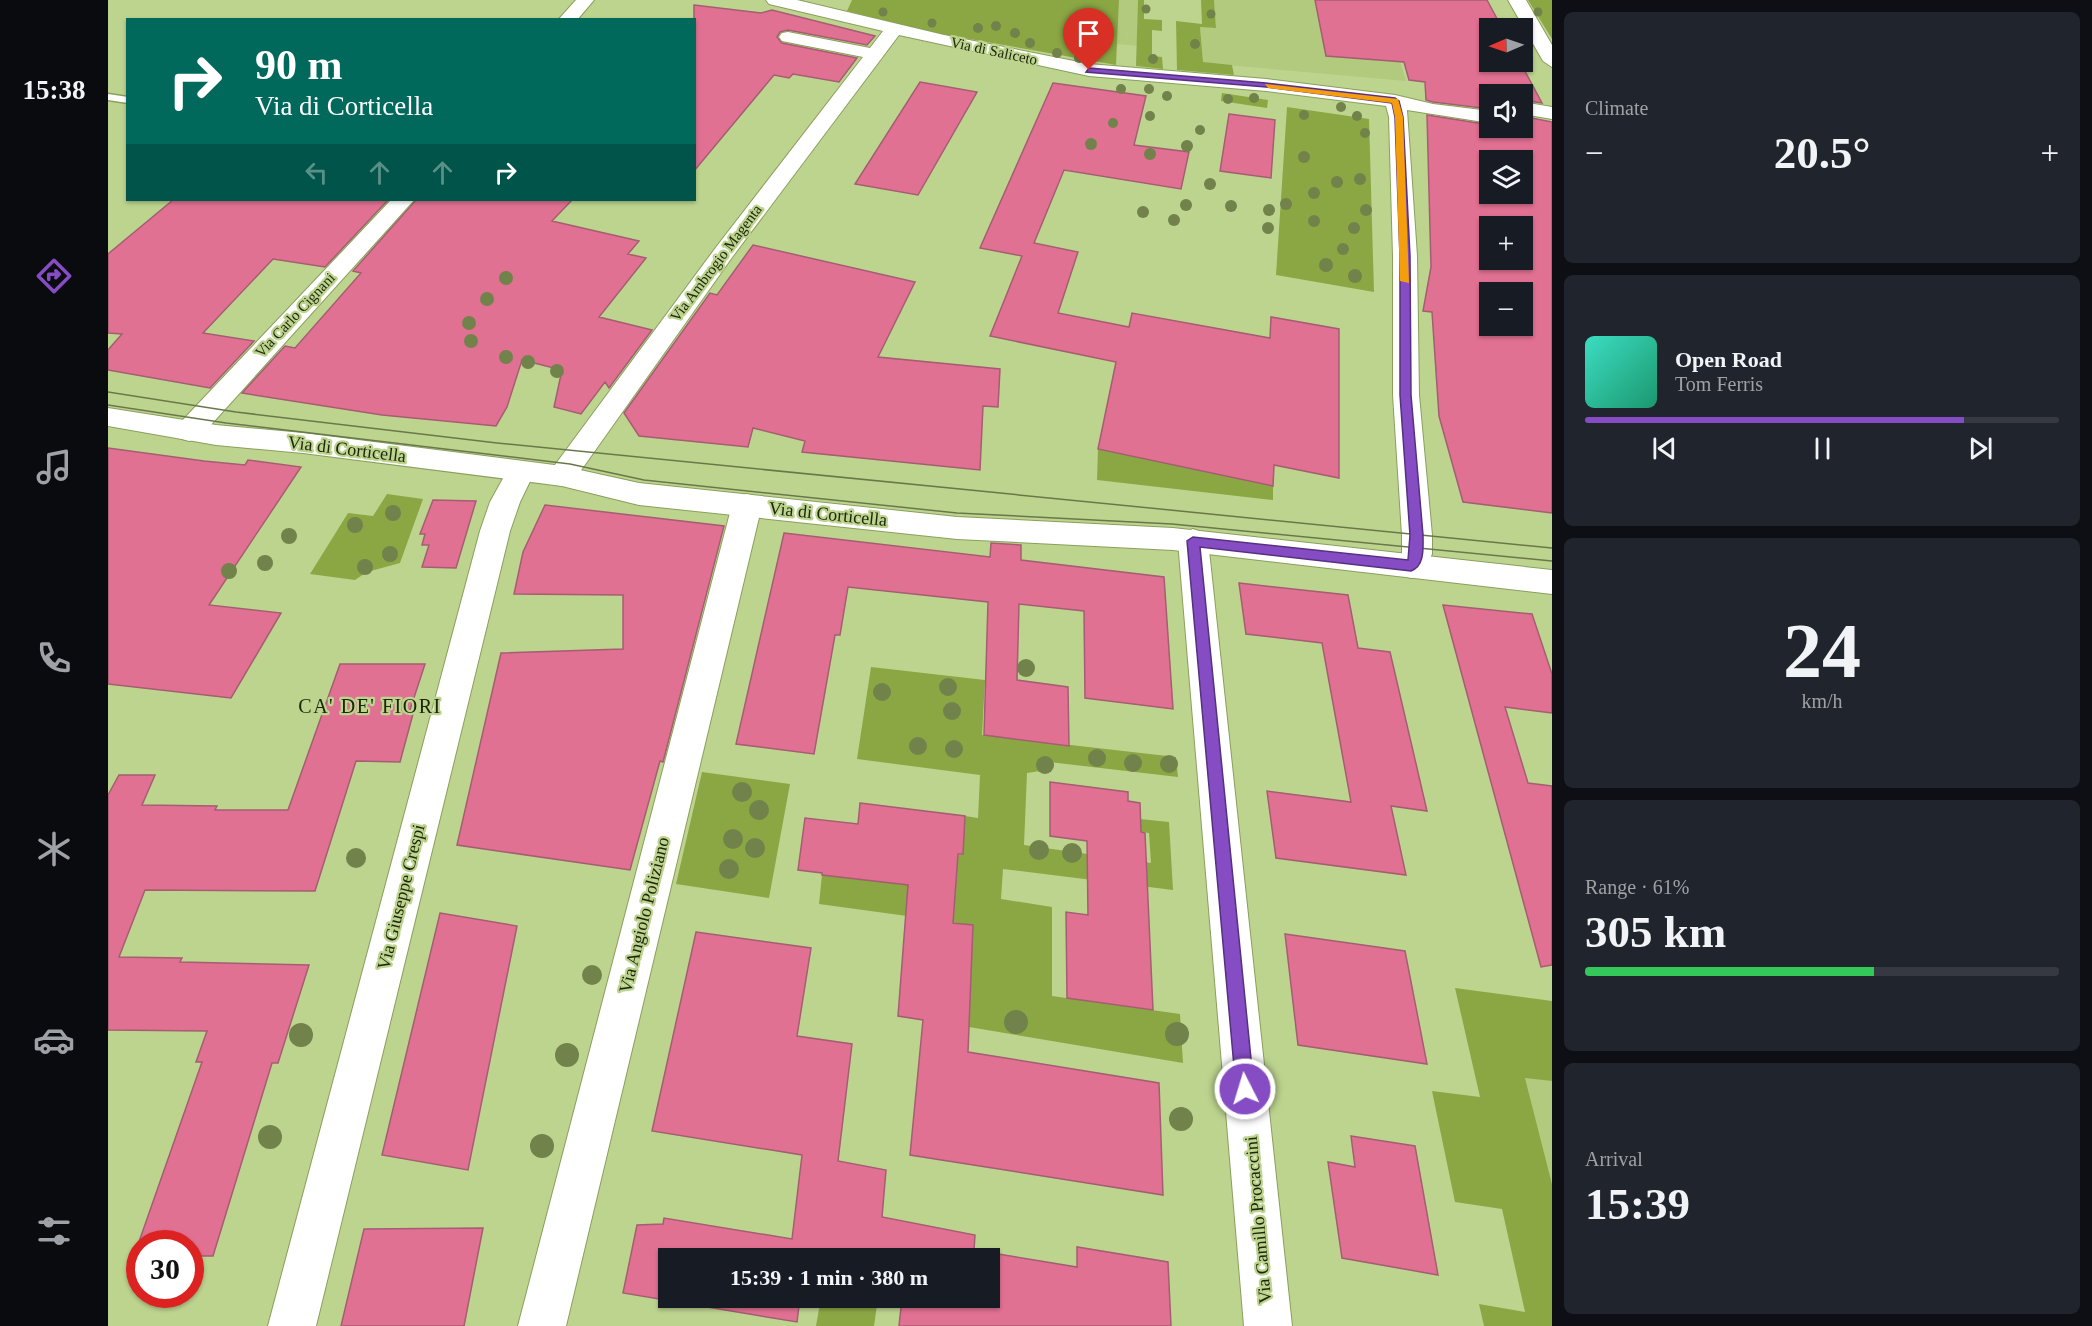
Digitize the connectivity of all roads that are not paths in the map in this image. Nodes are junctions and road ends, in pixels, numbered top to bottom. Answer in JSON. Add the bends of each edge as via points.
{"nodes":[{"id":1,"x":585,"y":0,"type":"edge"},
{"id":2,"x":775,"y":0,"type":"edge"},
{"id":3,"x":1516,"y":0,"type":"edge"},
{"id":4,"x":569,"y":18,"type":"edge"},
{"id":5,"x":894,"y":29,"type":"junction"},
{"id":6,"x":788,"y":37,"type":"dead end"},
{"id":7,"x":875,"y":54,"type":"junction"},
{"id":8,"x":1552,"y":61,"type":"edge"},
{"id":9,"x":108,"y":97,"type":"edge"},
{"id":10,"x":126,"y":100,"type":"edge"},
{"id":11,"x":1395,"y":101,"type":"junction"},
{"id":12,"x":1479,"y":104,"type":"edge"},
{"id":13,"x":1533,"y":109,"type":"edge"},
{"id":14,"x":1552,"y":112,"type":"edge"},
{"id":15,"x":1479,"y":116,"type":"edge"},
{"id":16,"x":1533,"y":123,"type":"edge"},
{"id":17,"x":1552,"y":126,"type":"edge"},
{"id":18,"x":402,"y":201,"type":"edge"},
{"id":19,"x":108,"y":417,"type":"edge"},
{"id":20,"x":189,"y":431,"type":"junction"},
{"id":21,"x":521,"y":471,"type":"junction"},
{"id":22,"x":562,"y":476,"type":"junction"},
{"id":23,"x":747,"y":505,"type":"junction"},
{"id":24,"x":1193,"y":541,"type":"junction"},
{"id":25,"x":1411,"y":566,"type":"junction"},
{"id":26,"x":1552,"y":582,"type":"edge"},
{"id":27,"x":292,"y":1326,"type":"edge"},
{"id":28,"x":542,"y":1326,"type":"edge"},
{"id":29,"x":1268,"y":1326,"type":"edge"}],
"edges":[{"from":1,"to":4,"type":"street"},
{"from":2,"to":5,"type":"street","name":"Via di Saliceto"},
{"from":3,"to":8,"type":"street"},
{"from":5,"to":7,"type":"street","name":"Via Ambrogio Magenta"},
{"from":5,"to":11,"type":"street","name":"Via di Saliceto","via":[[1089,70]]},
{"from":6,"to":7,"type":"street"},
{"from":7,"to":22,"type":"street","name":"Via Ambrogio Magenta","via":[[725,251]]},
{"from":9,"to":10,"type":"lane"},
{"from":11,"to":12,"type":"street","name":"Via di Saliceto","via":[[1426,99]]},
{"from":11,"to":15,"type":"street","name":"Via di Saliceto"},
{"from":11,"to":25,"type":"street","via":[[1405,256],[1406,395],[1417,535],[1417,554]]},
{"from":13,"to":14,"type":"street"},
{"from":16,"to":17,"type":"street"},
{"from":18,"to":20,"type":"street","name":"Via Carlo Cignani"},
{"from":19,"to":20,"type":"street","name":"Via di Corticella"},
{"from":20,"to":21,"type":"street","name":"Via di Corticella"},
{"from":21,"to":22,"type":"street","name":"Via di Corticella"},
{"from":21,"to":27,"type":"street","name":"Via Giuseppe Crespi","via":[[495,531]]},
{"from":22,"to":23,"type":"street","name":"Via di Corticella","via":[[639,494]]},
{"from":23,"to":24,"type":"street","name":"Via di Corticella","via":[[968,529]]},
{"from":23,"to":28,"type":"street","name":"Via Angiolo Poliziano"},
{"from":24,"to":25,"type":"street","name":"Via di Corticella"},
{"from":24,"to":29,"type":"street","name":"Via Camillo Procaccini"},
{"from":25,"to":26,"type":"street","name":"Via di Corticella"}]}
